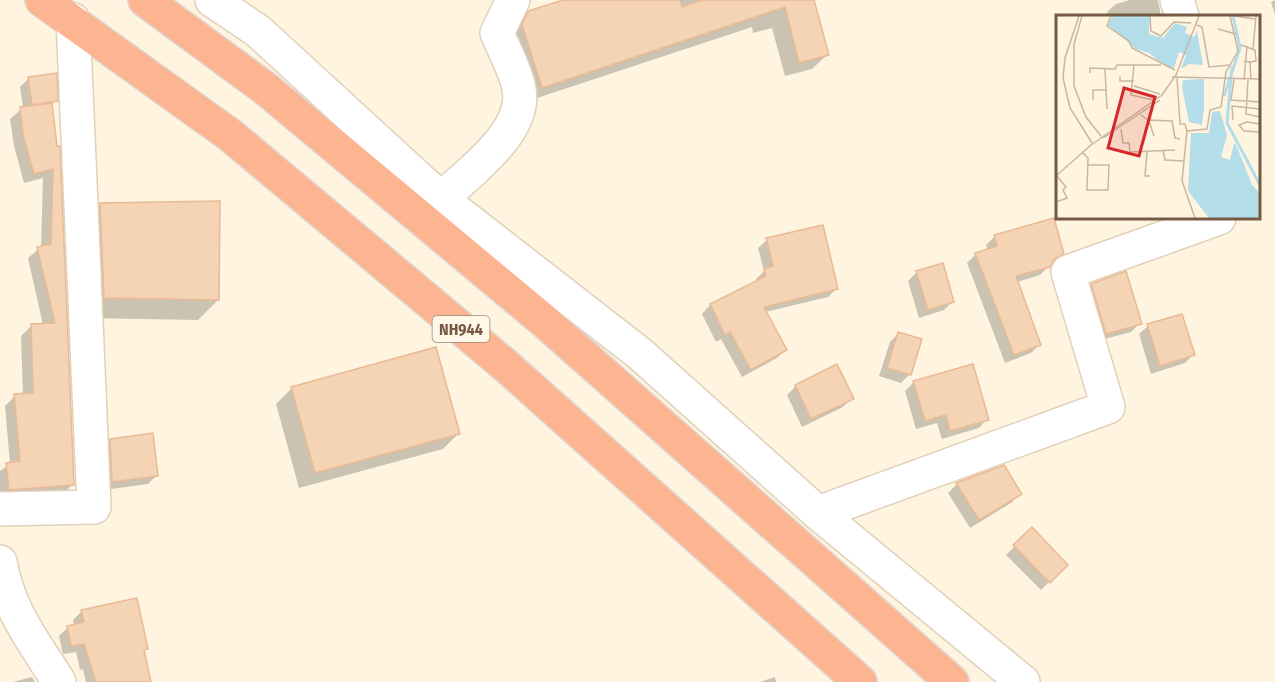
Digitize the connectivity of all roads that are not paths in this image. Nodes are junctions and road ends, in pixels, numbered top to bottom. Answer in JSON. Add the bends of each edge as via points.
{"nodes":[{"id":1,"x":42,"y":0,"type":"edge"},
{"id":2,"x":145,"y":0,"type":"edge"},
{"id":3,"x":212,"y":0,"type":"edge"},
{"id":4,"x":484,"y":0,"type":"edge"},
{"id":5,"x":513,"y":0,"type":"edge"},
{"id":6,"x":1177,"y":0,"type":"edge"},
{"id":7,"x":1182,"y":15,"type":"edge"},
{"id":8,"x":73,"y":20,"type":"junction"},
{"id":9,"x":497,"y":33,"type":"junction"},
{"id":10,"x":441,"y":199,"type":"junction"},
{"id":11,"x":1216,"y":219,"type":"edge"},
{"id":12,"x":0,"y":508,"type":"edge"},
{"id":13,"x":818,"y":513,"type":"junction"},
{"id":14,"x":0,"y":562,"type":"edge"},
{"id":15,"x":59,"y":682,"type":"edge"},
{"id":16,"x":860,"y":682,"type":"edge"},
{"id":17,"x":952,"y":682,"type":"edge"},
{"id":18,"x":1023,"y":682,"type":"edge"}],
"edges":[{"from":1,"to":8,"type":"highway","number":"NH944"},
{"from":2,"to":17,"type":"highway","via":[[266,89],[543,320]]},
{"from":3,"to":10,"type":"street","via":[[258,31]]},
{"from":4,"to":9,"type":"street"},
{"from":5,"to":9,"type":"street"},
{"from":6,"to":7,"type":"street"},
{"from":8,"to":12,"type":"street","via":[[94,507]]},
{"from":8,"to":16,"type":"highway","number":"NH944","via":[[230,135],[505,365]]},
{"from":9,"to":10,"type":"street","via":[[520,90],[517,115],[506,138]]},
{"from":10,"to":13,"type":"street","via":[[639,353]]},
{"from":11,"to":13,"type":"street","via":[[1068,272],[1108,407]]},
{"from":13,"to":18,"type":"street"},
{"from":14,"to":15,"type":"street","via":[[15,613]]}]}
